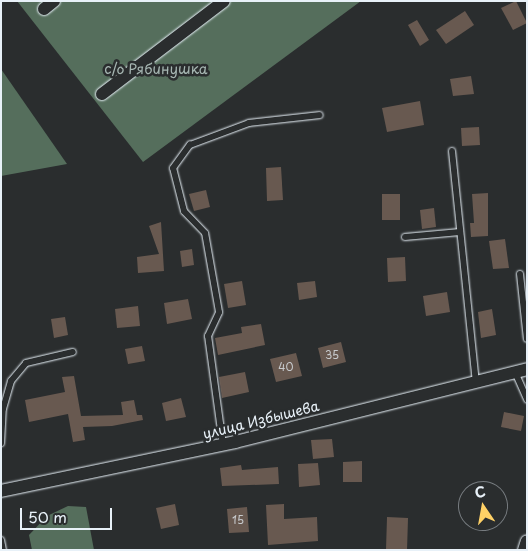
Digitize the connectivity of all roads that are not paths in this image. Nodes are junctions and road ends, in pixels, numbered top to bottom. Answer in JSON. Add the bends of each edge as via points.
{"nodes":[{"id":1,"x":54,"y":1,"type":"edge"},
{"id":2,"x":224,"y":1,"type":"edge"},
{"id":3,"x":44,"y":9,"type":"dead end"},
{"id":4,"x":102,"y":94,"type":"dead end"},
{"id":5,"x":320,"y":115,"type":"dead end"},
{"id":6,"x":452,"y":151,"type":"dead end"},
{"id":7,"x":460,"y":232,"type":"junction"},
{"id":8,"x":405,"y":237,"type":"dead end"},
{"id":9,"x":520,"y":274,"type":"dead end"},
{"id":10,"x":527,"y":339,"type":"edge"},
{"id":11,"x":73,"y":352,"type":"dead end"},
{"id":12,"x":521,"y":371,"type":"edge"},
{"id":13,"x":476,"y":382,"type":"junction"},
{"id":14,"x":527,"y":399,"type":"edge"},
{"id":15,"x":1,"y":443,"type":"edge"},
{"id":16,"x":223,"y":445,"type":"junction"},
{"id":17,"x":1,"y":491,"type":"edge"},
{"id":18,"x":1,"y":540,"type":"edge"},
{"id":19,"x":527,"y":540,"type":"edge"},
{"id":20,"x":3,"y":550,"type":"edge"},
{"id":21,"x":524,"y":550,"type":"edge"}],
"edges":[{"from":1,"to":3,"type":"street"},
{"from":2,"to":4,"type":"street"},
{"from":5,"to":16,"type":"lane","via":[[248,123],[190,145],[173,168],[184,211],[206,233],[219,312],[208,336]]},
{"from":6,"to":7,"type":"lane"},
{"from":7,"to":8,"type":"lane"},
{"from":7,"to":13,"type":"lane"},
{"from":9,"to":10,"type":"lane"},
{"from":11,"to":15,"type":"lane","via":[[26,363],[11,381],[2,409]]},
{"from":12,"to":13,"type":"street","name":"улица Избышева"},
{"from":12,"to":14,"type":"lane"},
{"from":13,"to":16,"type":"street","name":"улица Избышева"},
{"from":16,"to":17,"type":"street","name":"улица Избышева"},
{"from":18,"to":20,"type":"lane"},
{"from":19,"to":21,"type":"street"}]}
